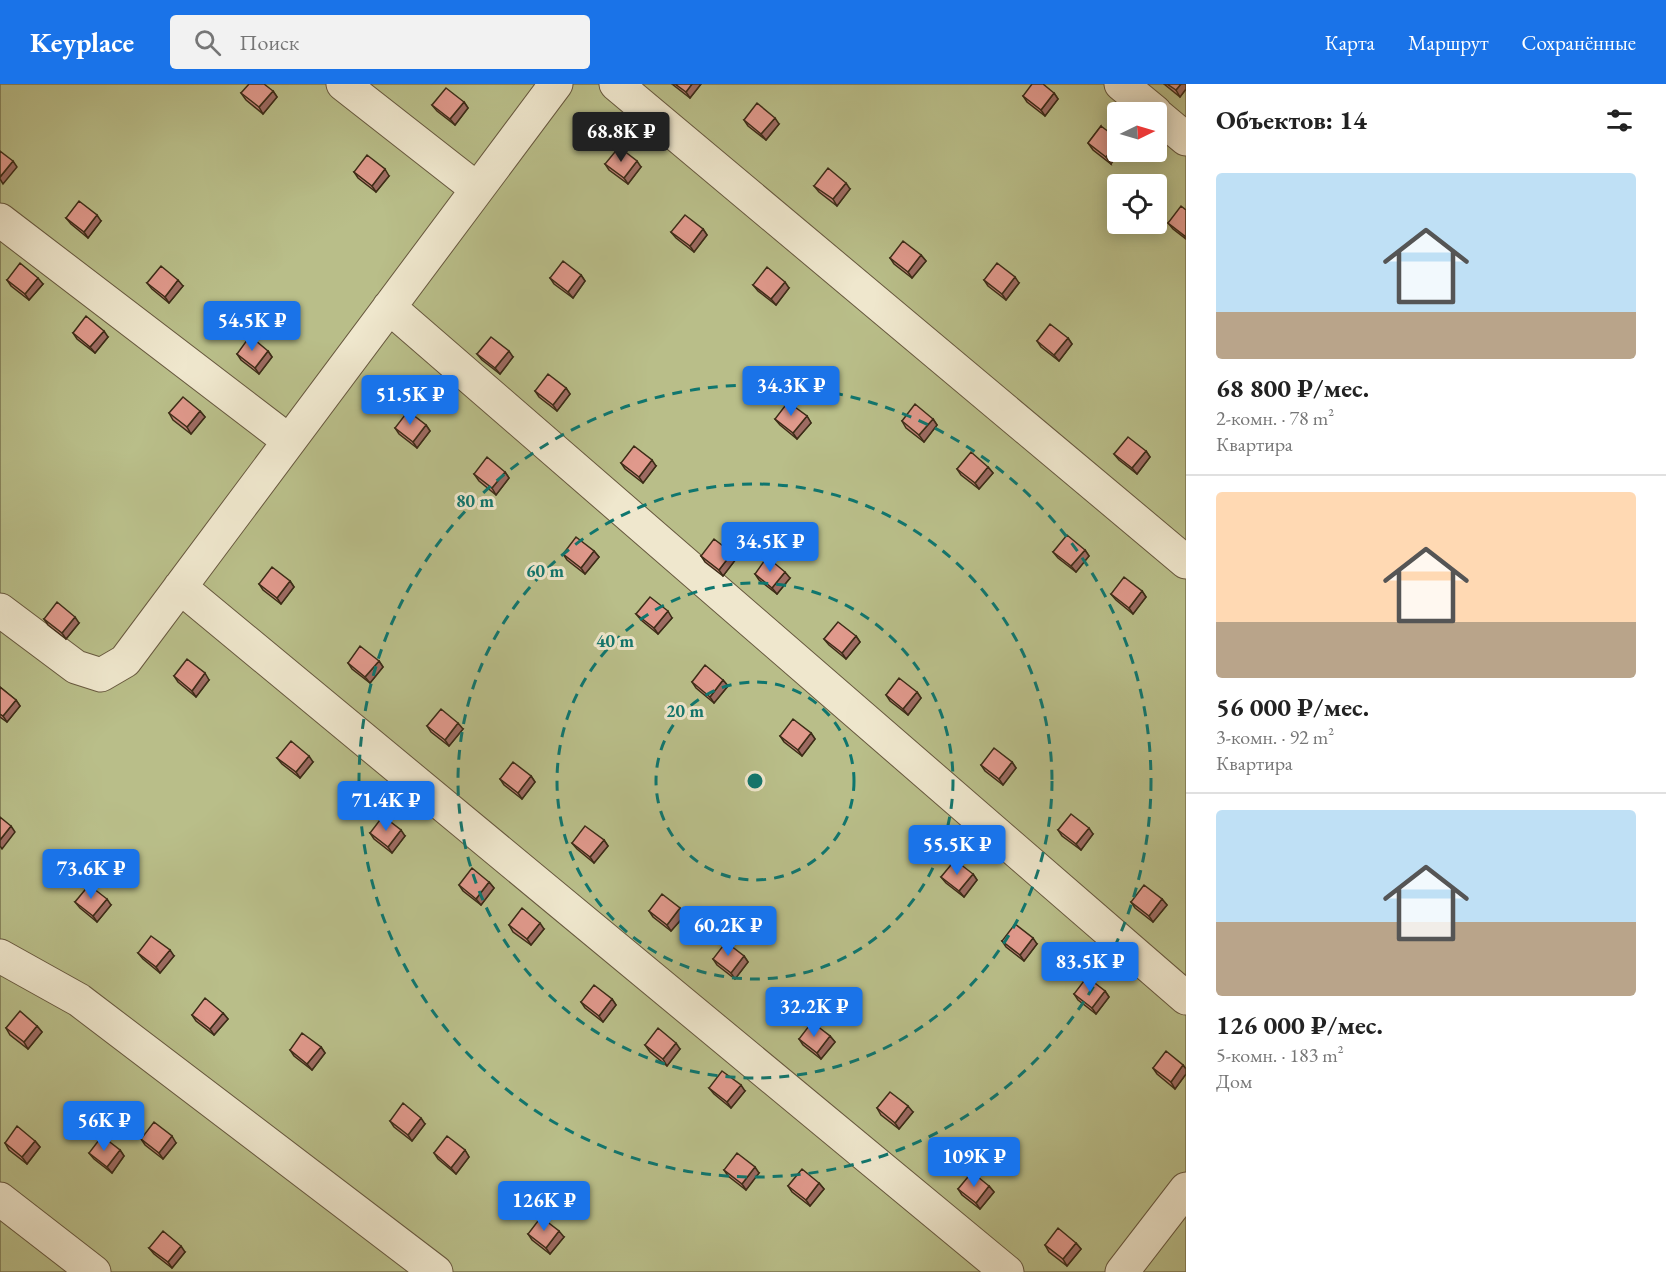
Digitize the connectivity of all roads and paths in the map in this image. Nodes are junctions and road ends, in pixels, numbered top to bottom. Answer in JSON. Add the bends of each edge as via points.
{"nodes":[{"id":1,"x":343,"y":84,"type":"edge"},
{"id":2,"x":556,"y":84,"type":"edge"},
{"id":3,"x":616,"y":84,"type":"edge"},
{"id":4,"x":1121,"y":84,"type":"edge"},
{"id":5,"x":1143,"y":102,"type":"edge"},
{"id":6,"x":1167,"y":123,"type":"edge"},
{"id":7,"x":1186,"y":139,"type":"edge"},
{"id":8,"x":477,"y":189,"type":"junction"},
{"id":9,"x":0,"y":220,"type":"edge"},
{"id":10,"x":389,"y":307,"type":"junction"},
{"id":11,"x":289,"y":441,"type":"junction"},
{"id":12,"x":1186,"y":562,"type":"edge"},
{"id":13,"x":180,"y":587,"type":"junction"},
{"id":14,"x":0,"y":610,"type":"edge"},
{"id":15,"x":0,"y":956,"type":"edge"},
{"id":16,"x":1186,"y":998,"type":"edge"},
{"id":17,"x":1186,"y":1189,"type":"edge"},
{"id":18,"x":0,"y":1199,"type":"edge"},
{"id":19,"x":94,"y":1272,"type":"edge"},
{"id":20,"x":436,"y":1272,"type":"edge"},
{"id":21,"x":1007,"y":1272,"type":"edge"},
{"id":22,"x":1122,"y":1272,"type":"edge"}],
"edges":[{"from":1,"to":8,"type":"lane"},
{"from":2,"to":8,"type":"lane"},
{"from":3,"to":12,"type":"lane"},
{"from":4,"to":5,"type":"lane"},
{"from":6,"to":7,"type":"lane"},
{"from":8,"to":10,"type":"lane"},
{"from":9,"to":11,"type":"lane"},
{"from":10,"to":11,"type":"lane"},
{"from":10,"to":16,"type":"lane"},
{"from":11,"to":13,"type":"lane"},
{"from":13,"to":14,"type":"lane","via":[[125,661],[101,675],[76,667]]},
{"from":13,"to":21,"type":"lane"},
{"from":15,"to":20,"type":"lane","via":[[79,1000]]},
{"from":17,"to":22,"type":"lane"},
{"from":18,"to":19,"type":"lane"}]}
